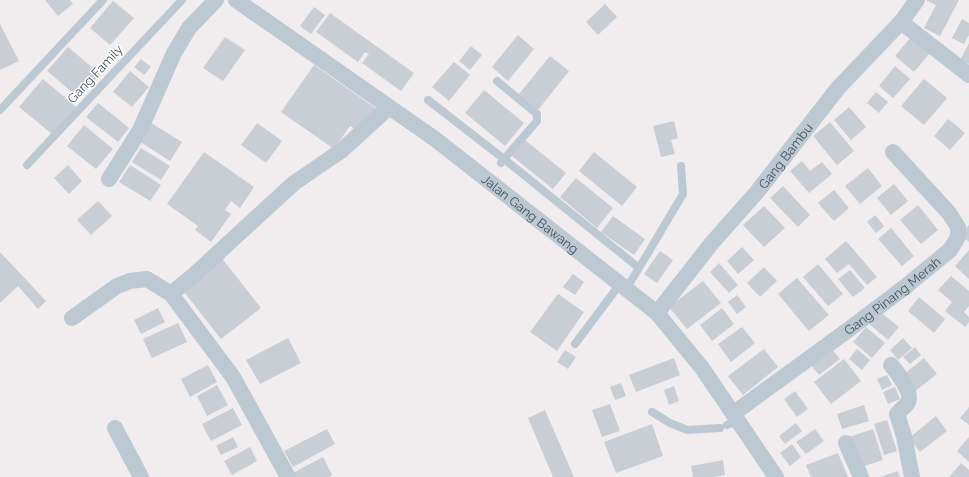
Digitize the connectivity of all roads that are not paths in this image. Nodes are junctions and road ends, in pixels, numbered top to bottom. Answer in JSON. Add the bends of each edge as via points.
{"nodes":[{"id":1,"x":103,"y":0,"type":"edge"},
{"id":2,"x":182,"y":0,"type":"edge"},
{"id":3,"x":216,"y":0,"type":"edge"},
{"id":4,"x":236,"y":0,"type":"edge"},
{"id":5,"x":917,"y":0,"type":"edge"},
{"id":6,"x":901,"y":22,"type":"junction"},
{"id":7,"x":969,"y":75,"type":"edge"},
{"id":8,"x":497,"y":81,"type":"dead end"},
{"id":9,"x":428,"y":100,"type":"dead end"},
{"id":10,"x":389,"y":108,"type":"junction"},
{"id":11,"x":0,"y":110,"type":"edge"},
{"id":12,"x":893,"y":152,"type":"dead end"},
{"id":13,"x":502,"y":161,"type":"junction"},
{"id":14,"x":27,"y":165,"type":"dead end"},
{"id":15,"x":681,"y":166,"type":"dead end"},
{"id":16,"x":110,"y":179,"type":"dead end"},
{"id":17,"x":969,"y":218,"type":"edge"},
{"id":18,"x":958,"y":232,"type":"junction"},
{"id":19,"x":639,"y":268,"type":"junction"},
{"id":20,"x":623,"y":286,"type":"junction"},
{"id":21,"x":171,"y":294,"type":"junction"},
{"id":22,"x":657,"y":313,"type":"junction"},
{"id":23,"x":72,"y":318,"type":"dead end"},
{"id":24,"x":575,"y":344,"type":"dead end"},
{"id":25,"x":891,"y":365,"type":"dead end"},
{"id":26,"x":652,"y":412,"type":"dead end"},
{"id":27,"x":730,"y":422,"type":"junction"},
{"id":28,"x":115,"y":428,"type":"dead end"},
{"id":29,"x":846,"y":443,"type":"dead end"},
{"id":30,"x":141,"y":477,"type":"edge"},
{"id":31,"x":288,"y":477,"type":"edge"},
{"id":32,"x":776,"y":477,"type":"edge"},
{"id":33,"x":861,"y":477,"type":"edge"},
{"id":34,"x":912,"y":477,"type":"edge"}],
"edges":[{"from":1,"to":11,"type":"lane"},
{"from":2,"to":14,"type":"lane","name":"Gang Family"},
{"from":3,"to":16,"type":"street","via":[[188,28],[174,52],[140,130]]},
{"from":4,"to":10,"type":"street","name":"Jalan Gang Bawang"},
{"from":5,"to":6,"type":"street","name":"Gang Bambu"},
{"from":6,"to":7,"type":"street"},
{"from":6,"to":22,"type":"street","name":"Gang Bambu","via":[[838,88],[757,192],[711,244]]},
{"from":8,"to":13,"type":"lane","via":[[538,117]]},
{"from":9,"to":13,"type":"lane"},
{"from":10,"to":20,"type":"street","name":"Jalan Gang Bawang","via":[[490,176]]},
{"from":10,"to":21,"type":"street","via":[[341,151],[294,184]]},
{"from":12,"to":18,"type":"street","via":[[949,213],[958,227]]},
{"from":13,"to":19,"type":"lane"},
{"from":15,"to":19,"type":"lane","via":[[681,200]]},
{"from":17,"to":18,"type":"street","name":"Gang Pinang Merah"},
{"from":18,"to":27,"type":"street","name":"Gang Pinang Merah","via":[[958,237],[950,250],[917,278]]},
{"from":19,"to":20,"type":"lane"},
{"from":20,"to":22,"type":"street","name":"Jalan Gang Bawang"},
{"from":20,"to":24,"type":"lane"},
{"from":21,"to":23,"type":"street","via":[[147,279],[130,281],[118,286]]},
{"from":21,"to":31,"type":"street","via":[[232,377]]},
{"from":22,"to":27,"type":"street","name":"Jalan Gang Bawang","via":[[702,368]]},
{"from":25,"to":34,"type":"street","via":[[909,396],[907,404],[897,414]]},
{"from":26,"to":27,"type":"lane","via":[[687,430]]},
{"from":27,"to":32,"type":"street","name":"Jalan Gang Bawang"},
{"from":28,"to":30,"type":"street"},
{"from":29,"to":33,"type":"street"}]}
